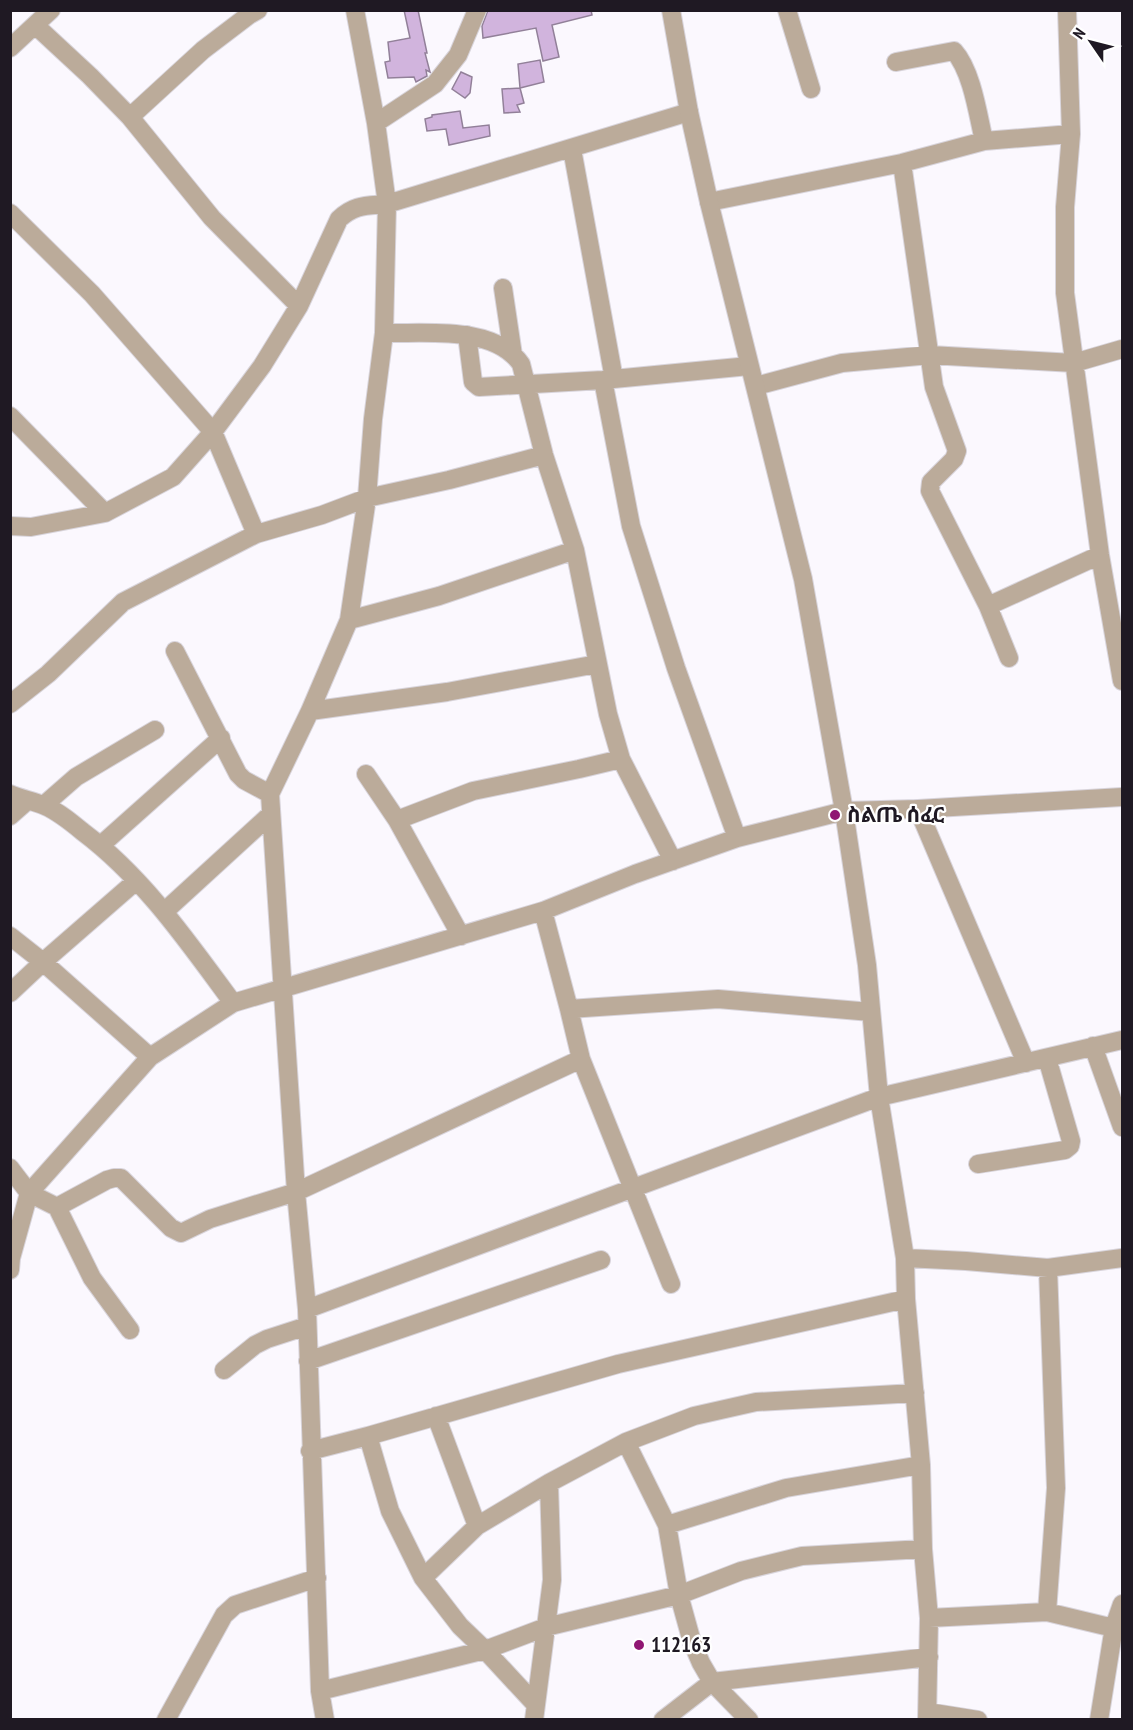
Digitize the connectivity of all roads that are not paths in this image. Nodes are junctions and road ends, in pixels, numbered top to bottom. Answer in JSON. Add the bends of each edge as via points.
{"nodes":[{"id":1,"x":51,"y":10,"type":"edge"},
{"id":2,"x":258,"y":10,"type":"edge"},
{"id":3,"x":355,"y":10,"type":"edge"},
{"id":4,"x":477,"y":10,"type":"edge"},
{"id":5,"x":671,"y":10,"type":"edge"},
{"id":6,"x":787,"y":10,"type":"edge"},
{"id":7,"x":1066,"y":10,"type":"edge"},
{"id":8,"x":35,"y":25,"type":"junction"},
{"id":9,"x":14,"y":39,"type":"edge"},
{"id":10,"x":896,"y":62,"type":"dead end"},
{"id":11,"x":811,"y":89,"type":"dead end"},
{"id":12,"x":689,"y":112,"type":"junction"},
{"id":13,"x":130,"y":117,"type":"junction"},
{"id":14,"x":376,"y":123,"type":"junction"},
{"id":15,"x":1071,"y":134,"type":"junction"},
{"id":16,"x":984,"y":141,"type":"junction"},
{"id":17,"x":572,"y":149,"type":"junction"},
{"id":18,"x":902,"y":163,"type":"junction"},
{"id":19,"x":709,"y":202,"type":"junction"},
{"id":20,"x":387,"y":204,"type":"junction"},
{"id":21,"x":10,"y":213,"type":"edge"},
{"id":22,"x":503,"y":288,"type":"dead end"},
{"id":23,"x":299,"y":306,"type":"junction"},
{"id":24,"x":384,"y":333,"type":"junction"},
{"id":25,"x":467,"y":335,"type":"junction"},
{"id":26,"x":1122,"y":349,"type":"edge"},
{"id":27,"x":513,"y":355,"type":"junction"},
{"id":28,"x":930,"y":355,"type":"junction"},
{"id":29,"x":1074,"y":363,"type":"junction"},
{"id":30,"x":749,"y":366,"type":"junction"},
{"id":31,"x":608,"y":380,"type":"junction"},
{"id":32,"x":525,"y":385,"type":"junction"},
{"id":33,"x":756,"y":386,"type":"junction"},
{"id":34,"x":10,"y":416,"type":"edge"},
{"id":35,"x":213,"y":432,"type":"junction"},
{"id":36,"x":544,"y":455,"type":"junction"},
{"id":37,"x":367,"y":498,"type":"junction"},
{"id":38,"x":105,"y":513,"type":"junction"},
{"id":39,"x":10,"y":526,"type":"edge"},
{"id":40,"x":256,"y":534,"type":"junction"},
{"id":41,"x":575,"y":550,"type":"junction"},
{"id":42,"x":1100,"y":555,"type":"junction"},
{"id":43,"x":988,"y":606,"type":"junction"},
{"id":44,"x":349,"y":620,"type":"junction"},
{"id":45,"x":175,"y":651,"type":"dead end"},
{"id":46,"x":1120,"y":654,"type":"edge"},
{"id":47,"x":1009,"y":658,"type":"dead end"},
{"id":48,"x":597,"y":664,"type":"junction"},
{"id":49,"x":1122,"y":681,"type":"edge"},
{"id":50,"x":10,"y":704,"type":"edge"},
{"id":51,"x":310,"y":711,"type":"junction"},
{"id":52,"x":155,"y":730,"type":"dead end"},
{"id":53,"x":220,"y":738,"type":"junction"},
{"id":54,"x":621,"y":759,"type":"junction"},
{"id":55,"x":366,"y":774,"type":"dead end"},
{"id":56,"x":270,"y":794,"type":"junction"},
{"id":57,"x":1122,"y":797,"type":"edge"},
{"id":58,"x":27,"y":800,"type":"edge"},
{"id":59,"x":918,"y":809,"type":"junction"},
{"id":60,"x":844,"y":811,"type":"junction"},
{"id":61,"x":270,"y":815,"type":"junction"},
{"id":62,"x":10,"y":816,"type":"edge"},
{"id":63,"x":397,"y":820,"type":"junction"},
{"id":64,"x":737,"y":838,"type":"junction"},
{"id":65,"x":101,"y":845,"type":"junction"},
{"id":66,"x":674,"y":861,"type":"junction"},
{"id":67,"x":136,"y":881,"type":"junction"},
{"id":68,"x":165,"y":911,"type":"junction"},
{"id":69,"x":543,"y":911,"type":"junction"},
{"id":70,"x":10,"y":936,"type":"edge"},
{"id":71,"x":461,"y":936,"type":"junction"},
{"id":72,"x":43,"y":962,"type":"junction"},
{"id":73,"x":283,"y":988,"type":"junction"},
{"id":74,"x":10,"y":993,"type":"edge"},
{"id":75,"x":233,"y":1003,"type":"junction"},
{"id":76,"x":569,"y":1009,"type":"junction"},
{"id":77,"x":871,"y":1012,"type":"junction"},
{"id":78,"x":1122,"y":1040,"type":"edge"},
{"id":79,"x":1093,"y":1046,"type":"junction"},
{"id":80,"x":150,"y":1057,"type":"junction"},
{"id":81,"x":1047,"y":1058,"type":"junction"},
{"id":82,"x":581,"y":1059,"type":"junction"},
{"id":83,"x":1026,"y":1063,"type":"junction"},
{"id":84,"x":879,"y":1097,"type":"junction"},
{"id":85,"x":1122,"y":1127,"type":"edge"},
{"id":86,"x":978,"y":1164,"type":"dead end"},
{"id":87,"x":10,"y":1168,"type":"edge"},
{"id":88,"x":633,"y":1186,"type":"junction"},
{"id":89,"x":297,"y":1192,"type":"junction"},
{"id":90,"x":29,"y":1193,"type":"junction"},
{"id":91,"x":57,"y":1207,"type":"junction"},
{"id":92,"x":11,"y":1258,"type":"edge"},
{"id":93,"x":905,"y":1258,"type":"junction"},
{"id":94,"x":1122,"y":1258,"type":"edge"},
{"id":95,"x":601,"y":1260,"type":"dead end"},
{"id":96,"x":1048,"y":1268,"type":"junction"},
{"id":97,"x":10,"y":1270,"type":"edge"},
{"id":98,"x":671,"y":1284,"type":"dead end"},
{"id":99,"x":906,"y":1299,"type":"junction"},
{"id":100,"x":307,"y":1317,"type":"junction"},
{"id":101,"x":130,"y":1330,"type":"dead end"},
{"id":102,"x":308,"y":1361,"type":"junction"},
{"id":103,"x":224,"y":1370,"type":"dead end"},
{"id":104,"x":915,"y":1393,"type":"junction"},
{"id":105,"x":436,"y":1416,"type":"junction"},
{"id":106,"x":368,"y":1436,"type":"junction"},
{"id":107,"x":626,"y":1442,"type":"junction"},
{"id":108,"x":310,"y":1451,"type":"junction"},
{"id":109,"x":921,"y":1465,"type":"junction"},
{"id":110,"x":549,"y":1483,"type":"junction"},
{"id":111,"x":667,"y":1525,"type":"junction"},
{"id":112,"x":477,"y":1526,"type":"junction"},
{"id":113,"x":923,"y":1549,"type":"junction"},
{"id":114,"x":317,"y":1578,"type":"junction"},
{"id":115,"x":423,"y":1578,"type":"junction"},
{"id":116,"x":680,"y":1595,"type":"junction"},
{"id":117,"x":1122,"y":1604,"type":"edge"},
{"id":118,"x":1047,"y":1612,"type":"junction"},
{"id":119,"x":929,"y":1618,"type":"junction"},
{"id":120,"x":546,"y":1627,"type":"junction"},
{"id":121,"x":1118,"y":1629,"type":"edge"},
{"id":122,"x":485,"y":1650,"type":"junction"},
{"id":123,"x":929,"y":1657,"type":"junction"},
{"id":124,"x":712,"y":1682,"type":"junction"},
{"id":125,"x":320,"y":1691,"type":"junction"},
{"id":126,"x":535,"y":1712,"type":"edge"},
{"id":127,"x":927,"y":1716,"type":"edge"},
{"id":128,"x":165,"y":1719,"type":"edge"},
{"id":129,"x":325,"y":1719,"type":"edge"},
{"id":130,"x":663,"y":1719,"type":"edge"},
{"id":131,"x":749,"y":1719,"type":"edge"},
{"id":132,"x":978,"y":1719,"type":"edge"},
{"id":133,"x":1099,"y":1719,"type":"edge"}],
"edges":[{"from":1,"to":8,"type":"street"},
{"from":2,"to":13,"type":"street","via":[[203,50]]},
{"from":3,"to":14,"type":"street"},
{"from":4,"to":14,"type":"street","via":[[458,55],[435,84]]},
{"from":5,"to":12,"type":"street"},
{"from":6,"to":11,"type":"street"},
{"from":7,"to":15,"type":"street"},
{"from":8,"to":9,"type":"street"},
{"from":8,"to":13,"type":"street"},
{"from":10,"to":16,"type":"street","via":[[954,51],[971,85]]},
{"from":12,"to":17,"type":"street"},
{"from":12,"to":19,"type":"street"},
{"from":13,"to":23,"type":"street","via":[[212,218]]},
{"from":14,"to":20,"type":"street"},
{"from":15,"to":16,"type":"street"},
{"from":15,"to":29,"type":"street","via":[[1065,207],[1065,293]]},
{"from":16,"to":18,"type":"street"},
{"from":17,"to":20,"type":"street"},
{"from":17,"to":31,"type":"street"},
{"from":18,"to":19,"type":"street"},
{"from":18,"to":28,"type":"street"},
{"from":19,"to":30,"type":"street"},
{"from":20,"to":23,"type":"street","via":[[357,207],[339,219]]},
{"from":20,"to":24,"type":"street"},
{"from":21,"to":35,"type":"street","via":[[92,294]]},
{"from":22,"to":27,"type":"street"},
{"from":23,"to":35,"type":"street","via":[[262,366]]},
{"from":24,"to":25,"type":"street"},
{"from":24,"to":37,"type":"street"},
{"from":25,"to":27,"type":"street","via":[[485,339]]},
{"from":25,"to":32,"type":"street","via":[[475,385]]},
{"from":26,"to":29,"type":"street"},
{"from":27,"to":32,"type":"street","via":[[521,364]]},
{"from":28,"to":29,"type":"street"},
{"from":28,"to":33,"type":"street","via":[[842,363]]},
{"from":28,"to":43,"type":"street","via":[[934,387],[957,455],[931,482],[930,491]]},
{"from":29,"to":42,"type":"street"},
{"from":30,"to":31,"type":"street"},
{"from":30,"to":33,"type":"street"},
{"from":31,"to":32,"type":"street"},
{"from":31,"to":64,"type":"street","via":[[631,526],[676,668]]},
{"from":32,"to":36,"type":"street"},
{"from":33,"to":60,"type":"street","via":[[803,579]]},
{"from":34,"to":38,"type":"street"},
{"from":35,"to":38,"type":"street","via":[[173,477]]},
{"from":35,"to":40,"type":"street"},
{"from":36,"to":37,"type":"street"},
{"from":36,"to":41,"type":"street"},
{"from":37,"to":40,"type":"street"},
{"from":37,"to":44,"type":"street"},
{"from":38,"to":39,"type":"street","via":[[31,527]]},
{"from":40,"to":50,"type":"street","via":[[123,602],[48,674]]},
{"from":41,"to":44,"type":"street","via":[[439,596]]},
{"from":41,"to":48,"type":"street"},
{"from":42,"to":43,"type":"street"},
{"from":42,"to":46,"type":"street"},
{"from":43,"to":47,"type":"street"},
{"from":44,"to":51,"type":"street"},
{"from":45,"to":53,"type":"street"},
{"from":46,"to":49,"type":"street"},
{"from":48,"to":51,"type":"street","via":[[447,692]]},
{"from":48,"to":54,"type":"street"},
{"from":51,"to":56,"type":"street"},
{"from":52,"to":58,"type":"street","via":[[76,777]]},
{"from":53,"to":56,"type":"street","via":[[238,774]]},
{"from":53,"to":65,"type":"street"},
{"from":54,"to":63,"type":"street","via":[[473,791]]},
{"from":54,"to":66,"type":"street"},
{"from":55,"to":63,"type":"street"},
{"from":56,"to":61,"type":"street"},
{"from":57,"to":59,"type":"street"},
{"from":58,"to":62,"type":"street"},
{"from":58,"to":65,"type":"street","via":[[64,818]]},
{"from":59,"to":60,"type":"street"},
{"from":59,"to":83,"type":"street"},
{"from":60,"to":64,"type":"street"},
{"from":60,"to":77,"type":"street"},
{"from":61,"to":68,"type":"street"},
{"from":61,"to":73,"type":"street"},
{"from":63,"to":71,"type":"street"},
{"from":64,"to":66,"type":"street"},
{"from":65,"to":67,"type":"street"},
{"from":66,"to":69,"type":"street"},
{"from":67,"to":68,"type":"street"},
{"from":67,"to":72,"type":"street"},
{"from":68,"to":75,"type":"street"},
{"from":69,"to":71,"type":"street"},
{"from":69,"to":76,"type":"street"},
{"from":70,"to":72,"type":"street"},
{"from":71,"to":73,"type":"street"},
{"from":72,"to":74,"type":"street"},
{"from":72,"to":80,"type":"street"},
{"from":73,"to":75,"type":"street"},
{"from":73,"to":89,"type":"street"},
{"from":75,"to":80,"type":"street"},
{"from":76,"to":77,"type":"street","via":[[718,999]]},
{"from":76,"to":82,"type":"street"},
{"from":77,"to":84,"type":"street"},
{"from":78,"to":79,"type":"street"},
{"from":79,"to":81,"type":"street"},
{"from":79,"to":85,"type":"street"},
{"from":80,"to":90,"type":"street"},
{"from":81,"to":83,"type":"street"},
{"from":81,"to":86,"type":"street","via":[[1070,1146]]},
{"from":82,"to":88,"type":"street"},
{"from":82,"to":89,"type":"street"},
{"from":83,"to":84,"type":"street"},
{"from":84,"to":88,"type":"street"},
{"from":84,"to":93,"type":"street"},
{"from":87,"to":90,"type":"street"},
{"from":88,"to":98,"type":"street"},
{"from":88,"to":100,"type":"street"},
{"from":89,"to":91,"type":"street","via":[[210,1219],[181,1233],[121,1179],[107,1180]]},
{"from":89,"to":100,"type":"street"},
{"from":90,"to":91,"type":"street"},
{"from":90,"to":92,"type":"street"},
{"from":91,"to":101,"type":"street","via":[[92,1278]]},
{"from":92,"to":97,"type":"street"},
{"from":93,"to":96,"type":"street"},
{"from":93,"to":99,"type":"street"},
{"from":94,"to":96,"type":"street"},
{"from":95,"to":102,"type":"street"},
{"from":96,"to":118,"type":"street","via":[[1056,1488]]},
{"from":99,"to":104,"type":"street"},
{"from":99,"to":105,"type":"street","via":[[618,1364]]},
{"from":100,"to":102,"type":"street"},
{"from":100,"to":103,"type":"street","via":[[255,1345]]},
{"from":102,"to":108,"type":"street"},
{"from":104,"to":107,"type":"street","via":[[756,1402],[694,1416]]},
{"from":104,"to":109,"type":"street"},
{"from":105,"to":106,"type":"street"},
{"from":105,"to":112,"type":"street"},
{"from":106,"to":108,"type":"street"},
{"from":106,"to":115,"type":"street","via":[[390,1510]]},
{"from":107,"to":110,"type":"street"},
{"from":107,"to":111,"type":"street"},
{"from":108,"to":114,"type":"street"},
{"from":109,"to":111,"type":"street","via":[[786,1488]]},
{"from":109,"to":113,"type":"street"},
{"from":110,"to":112,"type":"street"},
{"from":110,"to":120,"type":"street","via":[[552,1580]]},
{"from":111,"to":116,"type":"street"},
{"from":112,"to":115,"type":"street"},
{"from":113,"to":116,"type":"street","via":[[802,1556],[741,1571]]},
{"from":113,"to":119,"type":"street"},
{"from":114,"to":125,"type":"street"},
{"from":114,"to":128,"type":"street","via":[[235,1605],[224,1615]]},
{"from":115,"to":122,"type":"street","via":[[460,1626]]},
{"from":116,"to":120,"type":"street"},
{"from":116,"to":124,"type":"street","via":[[692,1642]]},
{"from":117,"to":121,"type":"street"},
{"from":118,"to":119,"type":"street"},
{"from":118,"to":121,"type":"street"},
{"from":119,"to":123,"type":"street"},
{"from":120,"to":122,"type":"street"},
{"from":120,"to":126,"type":"street"},
{"from":121,"to":133,"type":"street"},
{"from":122,"to":125,"type":"street"},
{"from":122,"to":126,"type":"street"},
{"from":123,"to":124,"type":"street"},
{"from":123,"to":127,"type":"street"},
{"from":124,"to":130,"type":"street"},
{"from":124,"to":131,"type":"street"},
{"from":125,"to":129,"type":"street"},
{"from":127,"to":132,"type":"street"}]}
